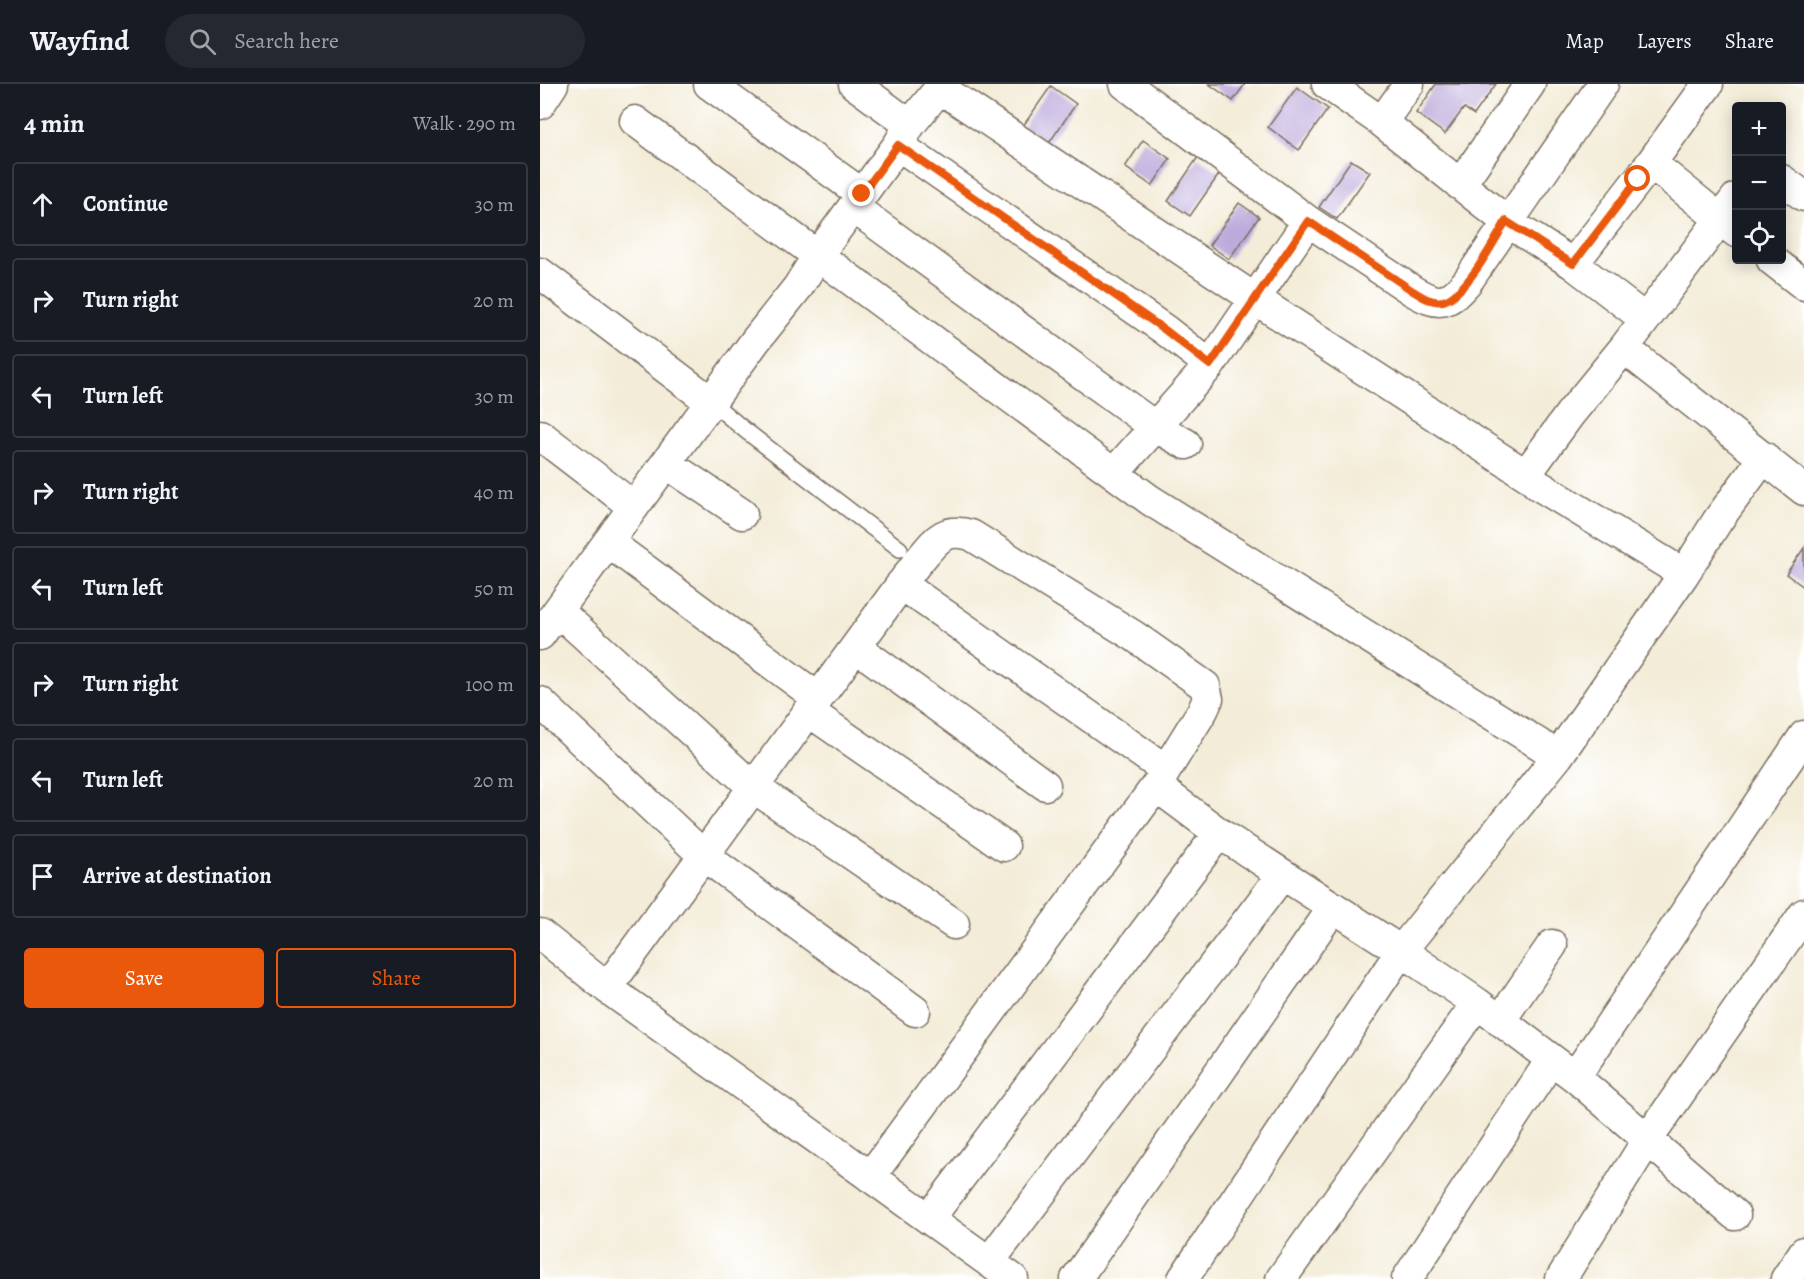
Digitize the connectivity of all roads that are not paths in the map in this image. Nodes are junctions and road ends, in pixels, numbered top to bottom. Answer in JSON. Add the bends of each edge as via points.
{"nodes":[{"id":1,"x":709,"y":84,"type":"edge"},
{"id":2,"x":854,"y":84,"type":"edge"},
{"id":3,"x":1125,"y":84,"type":"edge"},
{"id":4,"x":1327,"y":84,"type":"edge"},
{"id":5,"x":1409,"y":84,"type":"edge"},
{"id":6,"x":1530,"y":84,"type":"edge"},
{"id":7,"x":1603,"y":84,"type":"edge"},
{"id":8,"x":1708,"y":84,"type":"edge"},
{"id":9,"x":941,"y":86,"type":"edge"},
{"id":10,"x":635,"y":121,"type":"dead end"},
{"id":11,"x":1382,"y":122,"type":"junction"},
{"id":12,"x":904,"y":135,"type":"junction"},
{"id":13,"x":1651,"y":163,"type":"junction"},
{"id":14,"x":1786,"y":183,"type":"edge"},
{"id":15,"x":1460,"y":185,"type":"junction"},
{"id":16,"x":1804,"y":196,"type":"edge"},
{"id":17,"x":857,"y":200,"type":"junction"},
{"id":18,"x":1731,"y":217,"type":"edge"},
{"id":19,"x":1308,"y":221,"type":"junction"},
{"id":20,"x":1506,"y":221,"type":"junction"},
{"id":21,"x":818,"y":255,"type":"junction"},
{"id":22,"x":1573,"y":264,"type":"junction"},
{"id":23,"x":1777,"y":264,"type":"edge"},
{"id":24,"x":540,"y":273,"type":"edge"},
{"id":25,"x":1804,"y":285,"type":"edge"},
{"id":26,"x":1254,"y":299,"type":"junction"},
{"id":27,"x":1645,"y":320,"type":"junction"},
{"id":28,"x":1624,"y":348,"type":"junction"},
{"id":29,"x":1210,"y":365,"type":"junction"},
{"id":30,"x":711,"y":402,"type":"junction"},
{"id":31,"x":1154,"y":426,"type":"junction"},
{"id":32,"x":540,"y":435,"type":"edge"},
{"id":33,"x":1186,"y":444,"type":"dead end"},
{"id":34,"x":1764,"y":457,"type":"junction"},
{"id":35,"x":666,"y":463,"type":"junction"},
{"id":36,"x":1114,"y":473,"type":"junction"},
{"id":37,"x":1531,"y":478,"type":"junction"},
{"id":38,"x":1804,"y":490,"type":"edge"},
{"id":39,"x":634,"y":507,"type":"junction"},
{"id":40,"x":742,"y":514,"type":"dead end"},
{"id":41,"x":608,"y":542,"type":"junction"},
{"id":42,"x":900,"y":549,"type":"dead end"},
{"id":43,"x":1684,"y":574,"type":"junction"},
{"id":44,"x":901,"y":584,"type":"junction"},
{"id":45,"x":558,"y":611,"type":"junction"},
{"id":46,"x":540,"y":635,"type":"edge"},
{"id":47,"x":856,"y":647,"type":"junction"},
{"id":48,"x":540,"y":702,"type":"edge"},
{"id":49,"x":813,"y":705,"type":"junction"},
{"id":50,"x":1804,"y":736,"type":"edge"},
{"id":51,"x":1558,"y":756,"type":"junction"},
{"id":52,"x":1161,"y":778,"type":"junction"},
{"id":53,"x":1045,"y":785,"type":"dead end"},
{"id":54,"x":753,"y":787,"type":"junction"},
{"id":55,"x":1219,"y":833,"type":"junction"},
{"id":56,"x":1004,"y":846,"type":"dead end"},
{"id":57,"x":704,"y":855,"type":"junction"},
{"id":58,"x":1282,"y":875,"type":"junction"},
{"id":59,"x":1333,"y":908,"type":"junction"},
{"id":60,"x":1804,"y":914,"type":"edge"},
{"id":61,"x":954,"y":924,"type":"dead end"},
{"id":62,"x":540,"y":934,"type":"edge"},
{"id":63,"x":1552,"y":945,"type":"dead end"},
{"id":64,"x":1401,"y":951,"type":"junction"},
{"id":65,"x":606,"y":988,"type":"junction"},
{"id":66,"x":1476,"y":1003,"type":"junction"},
{"id":67,"x":915,"y":1011,"type":"dead end"},
{"id":68,"x":1500,"y":1021,"type":"junction"},
{"id":69,"x":1551,"y":1060,"type":"junction"},
{"id":70,"x":1575,"y":1077,"type":"junction"},
{"id":71,"x":1648,"y":1139,"type":"junction"},
{"id":72,"x":870,"y":1177,"type":"junction"},
{"id":73,"x":1735,"y":1215,"type":"dead end"},
{"id":74,"x":929,"y":1219,"type":"junction"},
{"id":75,"x":1804,"y":1252,"type":"edge"},
{"id":76,"x":1001,"y":1271,"type":"edge"},
{"id":77,"x":1076,"y":1279,"type":"edge"},
{"id":78,"x":1183,"y":1279,"type":"edge"},
{"id":79,"x":1281,"y":1279,"type":"edge"},
{"id":80,"x":1407,"y":1279,"type":"edge"},
{"id":81,"x":1561,"y":1279,"type":"edge"},
{"id":82,"x":1786,"y":1279,"type":"edge"}],
"edges":[{"from":1,"to":17,"type":"street"},
{"from":2,"to":12,"type":"street"},
{"from":3,"to":19,"type":"street"},
{"from":4,"to":11,"type":"street"},
{"from":5,"to":11,"type":"street"},
{"from":6,"to":15,"type":"street"},
{"from":7,"to":20,"type":"street"},
{"from":8,"to":13,"type":"street"},
{"from":9,"to":12,"type":"street"},
{"from":9,"to":26,"type":"street"},
{"from":10,"to":21,"type":"street"},
{"from":11,"to":15,"type":"street"},
{"from":12,"to":17,"type":"street"},
{"from":12,"to":29,"type":"street"},
{"from":13,"to":18,"type":"street"},
{"from":13,"to":22,"type":"street"},
{"from":14,"to":16,"type":"street"},
{"from":15,"to":20,"type":"street"},
{"from":17,"to":21,"type":"street"},
{"from":17,"to":31,"type":"street"},
{"from":18,"to":27,"type":"street"},
{"from":19,"to":20,"type":"street","via":[[1413,291],[1430,300],[1444,301],[1467,282]]},
{"from":19,"to":26,"type":"street"},
{"from":20,"to":22,"type":"street"},
{"from":21,"to":30,"type":"street"},
{"from":21,"to":36,"type":"street"},
{"from":22,"to":27,"type":"street"},
{"from":23,"to":25,"type":"street"},
{"from":24,"to":30,"type":"street"},
{"from":26,"to":29,"type":"street"},
{"from":26,"to":37,"type":"street"},
{"from":27,"to":28,"type":"street"},
{"from":28,"to":34,"type":"street"},
{"from":28,"to":37,"type":"street","via":[[1530,469]]},
{"from":29,"to":31,"type":"street"},
{"from":30,"to":35,"type":"street"},
{"from":30,"to":42,"type":"lane"},
{"from":31,"to":33,"type":"street"},
{"from":31,"to":36,"type":"street"},
{"from":32,"to":39,"type":"street"},
{"from":34,"to":38,"type":"street"},
{"from":34,"to":43,"type":"street"},
{"from":35,"to":39,"type":"street"},
{"from":35,"to":40,"type":"street"},
{"from":36,"to":51,"type":"street","via":[[1150,500]]},
{"from":37,"to":43,"type":"street"},
{"from":39,"to":41,"type":"street"},
{"from":41,"to":45,"type":"street"},
{"from":41,"to":49,"type":"street"},
{"from":43,"to":51,"type":"street"},
{"from":44,"to":47,"type":"street"},
{"from":44,"to":52,"type":"street"},
{"from":44,"to":52,"type":"street","via":[[941,536],[961,532],[986,543],[1134,636],[1205,686],[1208,699]]},
{"from":45,"to":46,"type":"street"},
{"from":45,"to":54,"type":"street"},
{"from":47,"to":49,"type":"street"},
{"from":47,"to":53,"type":"street"},
{"from":48,"to":57,"type":"street"},
{"from":49,"to":54,"type":"street"},
{"from":49,"to":56,"type":"street"},
{"from":50,"to":70,"type":"street"},
{"from":51,"to":64,"type":"street"},
{"from":52,"to":55,"type":"street"},
{"from":52,"to":72,"type":"street"},
{"from":54,"to":57,"type":"street"},
{"from":54,"to":61,"type":"street"},
{"from":55,"to":58,"type":"street"},
{"from":55,"to":74,"type":"street"},
{"from":57,"to":65,"type":"street"},
{"from":57,"to":67,"type":"street"},
{"from":58,"to":59,"type":"street"},
{"from":58,"to":76,"type":"street"},
{"from":59,"to":64,"type":"street"},
{"from":59,"to":77,"type":"street"},
{"from":60,"to":71,"type":"street"},
{"from":62,"to":65,"type":"street"},
{"from":63,"to":68,"type":"street"},
{"from":64,"to":66,"type":"street"},
{"from":64,"to":78,"type":"street"},
{"from":65,"to":72,"type":"street"},
{"from":66,"to":68,"type":"street"},
{"from":66,"to":79,"type":"street"},
{"from":68,"to":69,"type":"street"},
{"from":69,"to":70,"type":"street"},
{"from":69,"to":80,"type":"street"},
{"from":70,"to":71,"type":"street"},
{"from":71,"to":73,"type":"street"},
{"from":71,"to":81,"type":"street"},
{"from":72,"to":74,"type":"street"},
{"from":74,"to":76,"type":"street"},
{"from":75,"to":82,"type":"street"}]}
